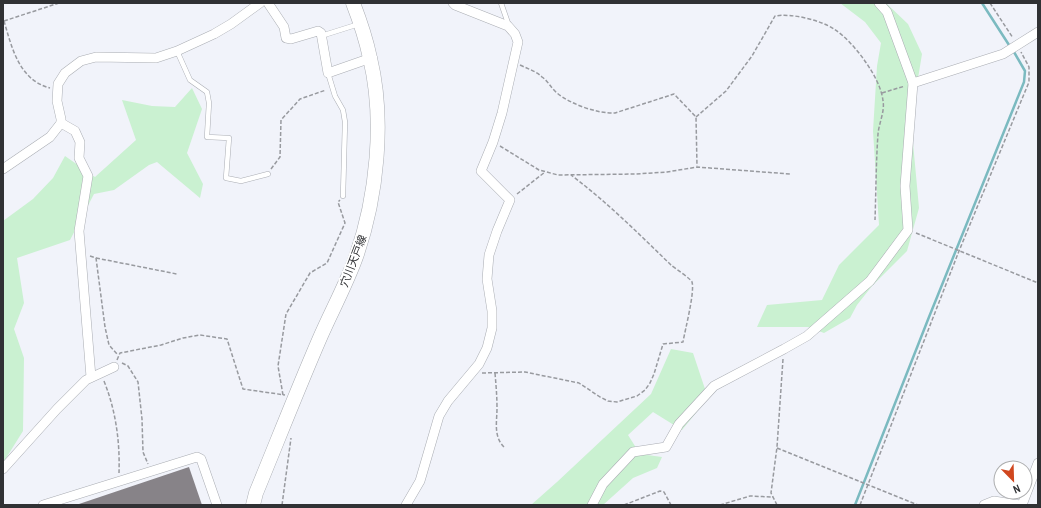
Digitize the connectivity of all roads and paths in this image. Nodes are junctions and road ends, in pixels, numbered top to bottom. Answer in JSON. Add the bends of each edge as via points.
{"nodes":[{"id":1,"x":60,"y":3,"type":"edge"},
{"id":2,"x":260,"y":3,"type":"edge"},
{"id":3,"x":268,"y":3,"type":"edge"},
{"id":4,"x":353,"y":3,"type":"edge"},
{"id":5,"x":453,"y":3,"type":"edge"},
{"id":6,"x":501,"y":3,"type":"edge"},
{"id":7,"x":879,"y":3,"type":"edge"},
{"id":8,"x":990,"y":3,"type":"edge"},
{"id":9,"x":3,"y":22,"type":"edge"},
{"id":10,"x":360,"y":23,"type":"junction"},
{"id":11,"x":511,"y":29,"type":"junction"},
{"id":12,"x":1038,"y":32,"type":"edge"},
{"id":13,"x":321,"y":36,"type":"junction"},
{"id":14,"x":1017,"y":46,"type":"junction"},
{"id":15,"x":176,"y":51,"type":"junction"},
{"id":16,"x":370,"y":58,"type":"junction"},
{"id":17,"x":513,"y":62,"type":"junction"},
{"id":18,"x":328,"y":73,"type":"junction"},
{"id":19,"x":913,"y":83,"type":"junction"},
{"id":20,"x":333,"y":88,"type":"junction"},
{"id":21,"x":58,"y":90,"type":"junction"},
{"id":22,"x":882,"y":93,"type":"junction"},
{"id":23,"x":696,"y":117,"type":"junction"},
{"id":24,"x":60,"y":123,"type":"junction"},
{"id":25,"x":493,"y":142,"type":"junction"},
{"id":26,"x":697,"y":167,"type":"junction"},
{"id":27,"x":3,"y":169,"type":"edge"},
{"id":28,"x":545,"y":172,"type":"junction"},
{"id":29,"x":268,"y":174,"type":"joint"},
{"id":30,"x":790,"y":174,"type":"dead end"},
{"id":31,"x":571,"y":175,"type":"junction"},
{"id":32,"x":343,"y":196,"type":"joint"},
{"id":33,"x":510,"y":200,"type":"junction"},
{"id":34,"x":875,"y":220,"type":"dead end"},
{"id":35,"x":908,"y":230,"type":"junction"},
{"id":36,"x":960,"y":251,"type":"junction"},
{"id":37,"x":82,"y":253,"type":"junction"},
{"id":38,"x":96,"y":258,"type":"junction"},
{"id":39,"x":177,"y":274,"type":"dead end"},
{"id":40,"x":1038,"y":283,"type":"edge"},
{"id":41,"x":784,"y":350,"type":"junction"},
{"id":42,"x":118,"y":356,"type":"junction"},
{"id":43,"x":114,"y":367,"type":"dead end"},
{"id":44,"x":101,"y":373,"type":"junction"},
{"id":45,"x":495,"y":373,"type":"junction"},
{"id":46,"x":471,"y":374,"type":"junction"},
{"id":47,"x":91,"y":377,"type":"junction"},
{"id":48,"x":290,"y":396,"type":"junction"},
{"id":49,"x":291,"y":436,"type":"dead end"},
{"id":50,"x":777,"y":447,"type":"junction"},
{"id":51,"x":505,"y":448,"type":"dead end"},
{"id":52,"x":1038,"y":463,"type":"edge"},
{"id":53,"x":3,"y":469,"type":"edge"},
{"id":54,"x":152,"y":471,"type":"junction"},
{"id":55,"x":119,"y":481,"type":"junction"},
{"id":56,"x":868,"y":485,"type":"junction"},
{"id":57,"x":773,"y":497,"type":"junction"},
{"id":58,"x":43,"y":505,"type":"edge"},
{"id":59,"x":217,"y":505,"type":"edge"},
{"id":60,"x":253,"y":505,"type":"edge"},
{"id":61,"x":282,"y":505,"type":"edge"},
{"id":62,"x":406,"y":505,"type":"edge"},
{"id":63,"x":592,"y":505,"type":"edge"},
{"id":64,"x":624,"y":505,"type":"edge"},
{"id":65,"x":671,"y":505,"type":"edge"},
{"id":66,"x":720,"y":505,"type":"edge"},
{"id":67,"x":777,"y":505,"type":"edge"},
{"id":68,"x":860,"y":505,"type":"edge"},
{"id":69,"x":918,"y":505,"type":"edge"},
{"id":70,"x":984,"y":505,"type":"edge"},
{"id":71,"x":1021,"y":505,"type":"edge"}],
"edges":[{"from":1,"to":9,"type":"path"},
{"from":2,"to":15,"type":"street","via":[[214,34]]},
{"from":3,"to":13,"type":"street","via":[[284,27],[286,38],[291,39],[318,31]]},
{"from":4,"to":10,"type":"main road","name":"穴川天戸線"},
{"from":5,"to":11,"type":"street"},
{"from":6,"to":11,"type":"lane"},
{"from":7,"to":19,"type":"street","via":[[887,12]]},
{"from":8,"to":14,"type":"path"},
{"from":9,"to":21,"type":"path","via":[[20,67],[36,82]]},
{"from":10,"to":13,"type":"lane"},
{"from":10,"to":16,"type":"main road","name":"穴川天戸線"},
{"from":11,"to":17,"type":"street","via":[[518,42]]},
{"from":12,"to":14,"type":"street"},
{"from":13,"to":18,"type":"street"},
{"from":14,"to":19,"type":"street","via":[[1003,54]]},
{"from":14,"to":36,"type":"path","via":[[1029,67],[1029,82]]},
{"from":15,"to":21,"type":"street","via":[[156,58],[96,57],[81,61],[65,73],[58,84]]},
{"from":15,"to":29,"type":"lane","via":[[190,80],[207,92],[207,136],[229,138],[226,178],[241,181]]},
{"from":16,"to":18,"type":"street"},
{"from":16,"to":48,"type":"main road","name":"穴川天戸線","via":[[378,137],[374,183],[364,233],[350,272],[319,341]]},
{"from":17,"to":23,"type":"path","via":[[536,71],[564,98],[600,112],[615,113],[674,94]]},
{"from":17,"to":25,"type":"street"},
{"from":18,"to":20,"type":"lane"},
{"from":19,"to":22,"type":"path"},
{"from":19,"to":35,"type":"street","via":[[905,186]]},
{"from":20,"to":29,"type":"path","via":[[300,99],[281,120],[280,157]]},
{"from":20,"to":32,"type":"lane","via":[[345,122]]},
{"from":21,"to":24,"type":"street"},
{"from":22,"to":23,"type":"path","via":[[869,67],[847,40],[834,29],[809,19],[781,15],[775,16],[752,56],[726,91]]},
{"from":22,"to":34,"type":"path","via":[[884,102],[878,136]]},
{"from":23,"to":26,"type":"path"},
{"from":24,"to":27,"type":"street","via":[[50,138]]},
{"from":24,"to":37,"type":"street","via":[[75,131],[80,142],[79,158],[88,176],[80,231]]},
{"from":25,"to":28,"type":"path","via":[[530,166]]},
{"from":25,"to":33,"type":"street","via":[[481,171]]},
{"from":26,"to":30,"type":"path"},
{"from":26,"to":31,"type":"path","via":[[644,174]]},
{"from":28,"to":31,"type":"path"},
{"from":28,"to":33,"type":"path"},
{"from":31,"to":45,"type":"path","via":[[636,230],[678,272],[691,279],[692,293],[683,342],[663,344],[654,374],[645,390],[637,396],[617,402],[608,401],[579,383],[525,372]]},
{"from":32,"to":48,"type":"path","via":[[338,202],[345,223],[327,263],[310,273],[286,314],[278,366]]},
{"from":33,"to":46,"type":"street","via":[[489,255],[487,279],[492,328],[487,348]]},
{"from":35,"to":36,"type":"path"},
{"from":35,"to":41,"type":"street","via":[[870,281],[808,336]]},
{"from":36,"to":40,"type":"path"},
{"from":36,"to":56,"type":"path"},
{"from":37,"to":38,"type":"path"},
{"from":37,"to":47,"type":"street"},
{"from":38,"to":39,"type":"path"},
{"from":38,"to":42,"type":"path","via":[[109,345]]},
{"from":41,"to":50,"type":"path"},
{"from":41,"to":63,"type":"street","via":[[714,386],[679,424],[666,447],[633,452],[603,484]]},
{"from":42,"to":48,"type":"path","via":[[120,353],[200,335],[227,339],[243,389]]},
{"from":42,"to":54,"type":"path","via":[[117,360],[128,366],[138,382],[143,452]]},
{"from":43,"to":44,"type":"street"},
{"from":44,"to":47,"type":"street"},
{"from":44,"to":55,"type":"path","via":[[119,433]]},
{"from":45,"to":46,"type":"path"},
{"from":45,"to":51,"type":"path","via":[[496,425],[501,445]]},
{"from":46,"to":62,"type":"street","via":[[448,400],[440,416],[420,481]]},
{"from":47,"to":53,"type":"street","via":[[57,409]]},
{"from":48,"to":60,"type":"main road","name":"穴川天戸線"},
{"from":49,"to":61,"type":"path"},
{"from":50,"to":56,"type":"path"},
{"from":50,"to":57,"type":"path","via":[[771,493]]},
{"from":52,"to":71,"type":"street"},
{"from":54,"to":55,"type":"street"},
{"from":54,"to":59,"type":"street","via":[[200,457]]},
{"from":55,"to":58,"type":"street"},
{"from":56,"to":68,"type":"path"},
{"from":56,"to":69,"type":"path"},
{"from":57,"to":66,"type":"path","via":[[750,496]]},
{"from":57,"to":67,"type":"path"},
{"from":64,"to":65,"type":"path","via":[[660,491],[664,492]]},
{"from":70,"to":71,"type":"street","via":[[994,501]]}]}
